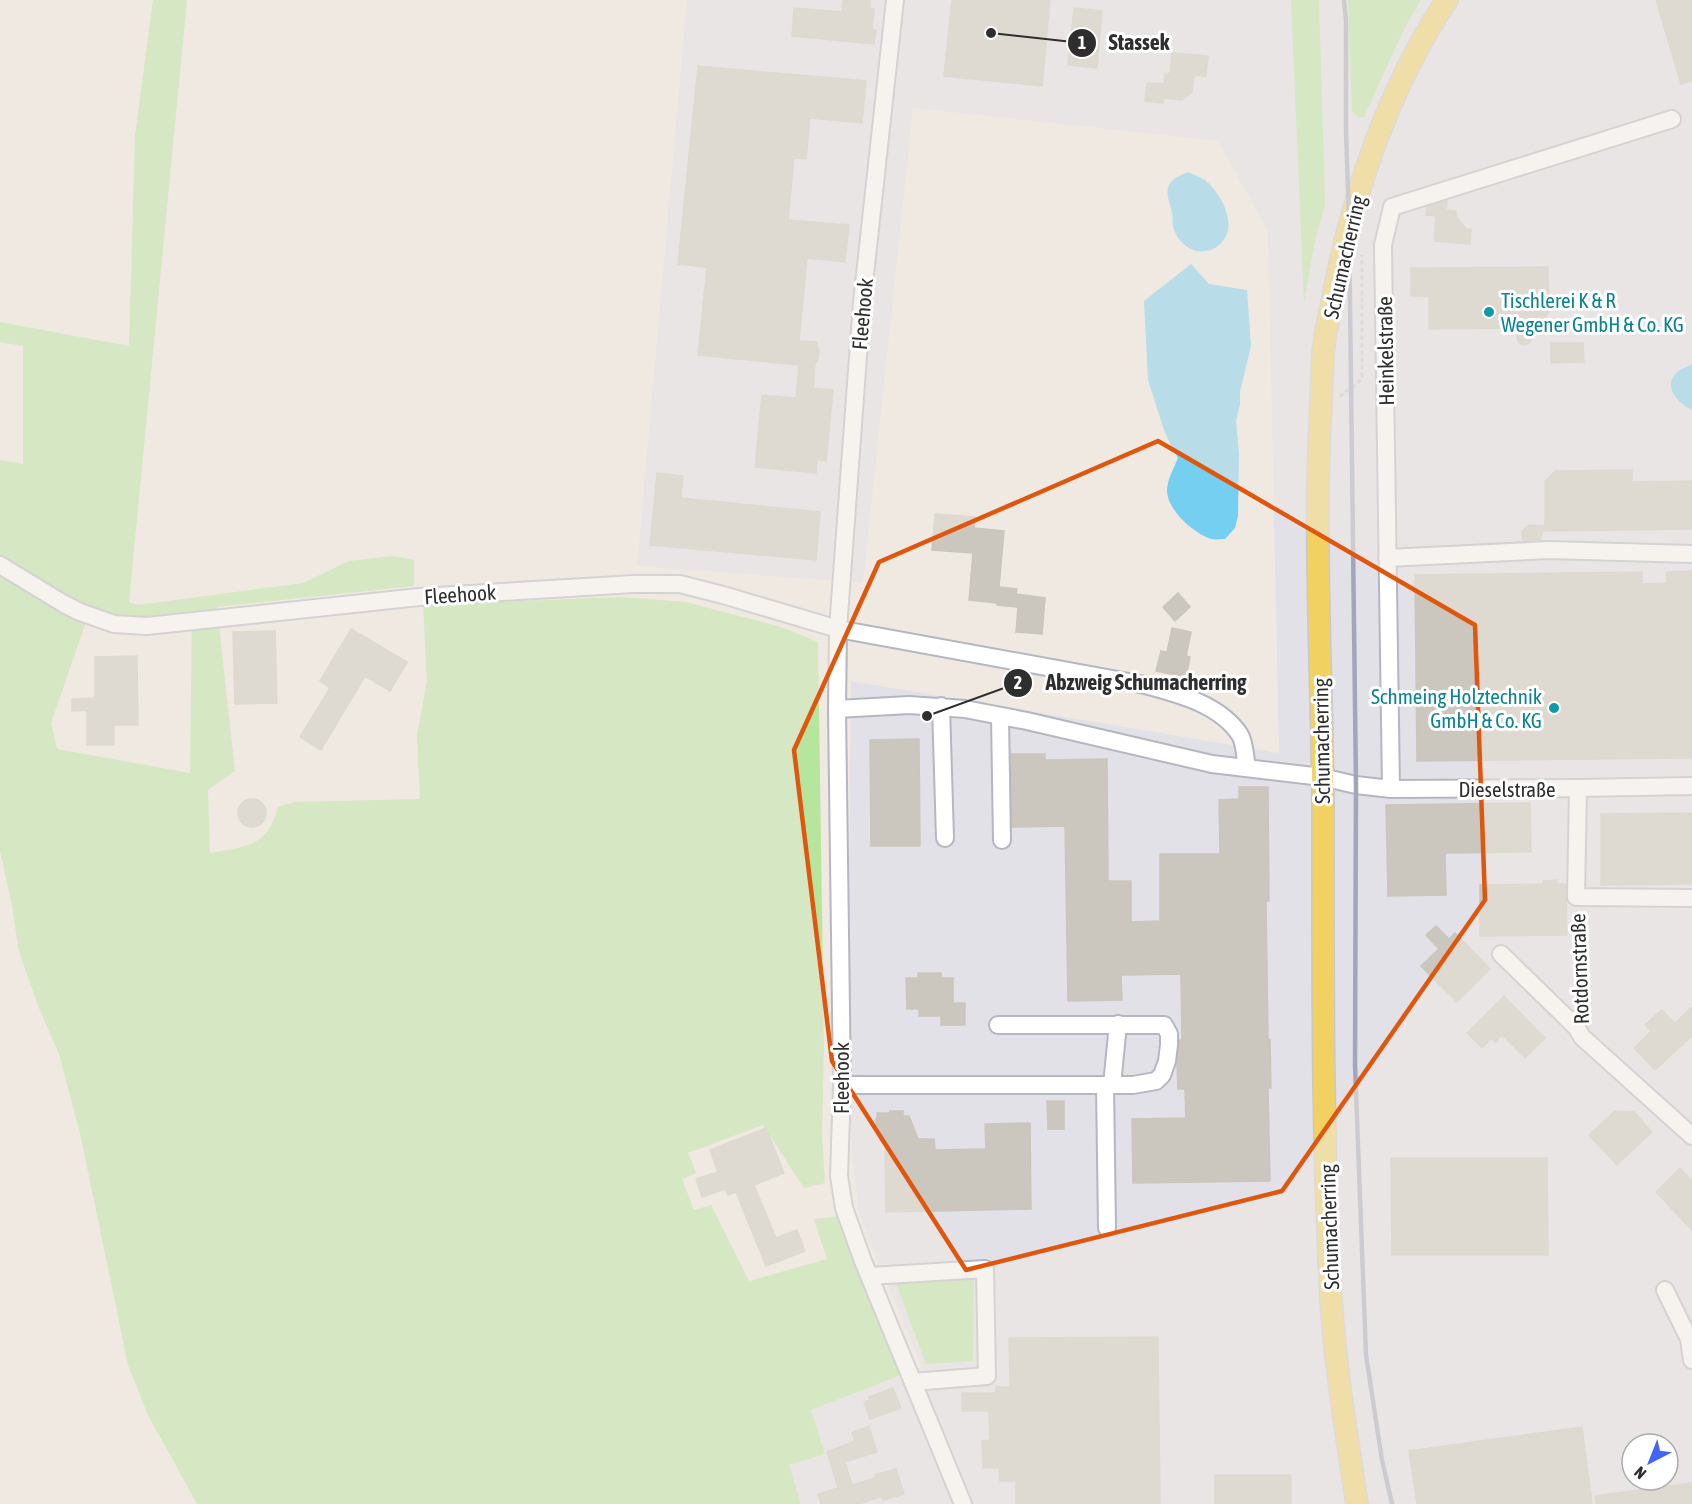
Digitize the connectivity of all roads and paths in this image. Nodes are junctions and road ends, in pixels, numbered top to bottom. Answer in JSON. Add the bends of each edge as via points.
{"nodes":[{"id":1,"x":896,"y":0,"type":"edge"},
{"id":2,"x":1447,"y":0,"type":"edge"},
{"id":3,"x":1672,"y":119,"type":"dead end"},
{"id":4,"x":1363,"y":246,"type":"dead end"},
{"id":5,"x":1340,"y":396,"type":"dead end"},
{"id":6,"x":1692,"y":554,"type":"edge"},
{"id":7,"x":1387,"y":558,"type":"junction"},
{"id":8,"x":0,"y":565,"type":"edge"},
{"id":9,"x":838,"y":629,"type":"junction"},
{"id":10,"x":941,"y":706,"type":"junction"},
{"id":11,"x":837,"y":709,"type":"junction"},
{"id":12,"x":1000,"y":716,"type":"junction"},
{"id":13,"x":1247,"y":768,"type":"junction"},
{"id":14,"x":1323,"y":777,"type":"junction"},
{"id":15,"x":1692,"y":786,"type":"edge"},
{"id":16,"x":1578,"y":788,"type":"junction"},
{"id":17,"x":1391,"y":789,"type":"junction"},
{"id":18,"x":945,"y":838,"type":"dead end"},
{"id":19,"x":1002,"y":840,"type":"dead end"},
{"id":20,"x":1576,"y":897,"type":"junction"},
{"id":21,"x":1692,"y":898,"type":"edge"},
{"id":22,"x":1501,"y":954,"type":"dead end"},
{"id":23,"x":1118,"y":1024,"type":"junction"},
{"id":24,"x":1577,"y":1024,"type":"junction"},
{"id":25,"x":998,"y":1025,"type":"dead end"},
{"id":26,"x":842,"y":1085,"type":"junction"},
{"id":27,"x":1109,"y":1085,"type":"junction"},
{"id":28,"x":1692,"y":1136,"type":"edge"},
{"id":29,"x":1107,"y":1228,"type":"dead end"},
{"id":30,"x":870,"y":1276,"type":"junction"},
{"id":31,"x":1665,"y":1290,"type":"dead end"},
{"id":32,"x":1692,"y":1360,"type":"edge"},
{"id":33,"x":913,"y":1382,"type":"junction"},
{"id":34,"x":963,"y":1504,"type":"edge"},
{"id":35,"x":1357,"y":1504,"type":"edge"}],
"edges":[{"from":1,"to":9,"type":"street","name":"Fleehook","via":[[862,302]]},
{"from":2,"to":14,"type":"main road","name":"Schumacherring","via":[[1400,86],[1368,163],[1349,221],[1324,345],[1318,588]]},
{"from":3,"to":7,"type":"street","name":"Heinkelstraße","via":[[1392,207],[1383,244],[1394,512]]},
{"from":4,"to":5,"type":"path","via":[[1362,378]]},
{"from":6,"to":7,"type":"street","via":[[1549,549]]},
{"from":7,"to":17,"type":"street","name":"Heinkelstraße"},
{"from":8,"to":9,"type":"street","name":"Fleehook","via":[[64,604],[114,624],[147,626],[419,597],[680,584]]},
{"from":9,"to":11,"type":"street","name":"Fleehook"},
{"from":9,"to":13,"type":"street","via":[[1145,685],[1184,696],[1219,713],[1241,736]]},
{"from":10,"to":11,"type":"street","name":"Dieselstraße"},
{"from":10,"to":12,"type":"street","name":"Dieselstraße"},
{"from":10,"to":18,"type":"street"},
{"from":11,"to":26,"type":"street","name":"Fleehook"},
{"from":12,"to":13,"type":"street","name":"Dieselstraße","via":[[1212,764]]},
{"from":12,"to":19,"type":"street"},
{"from":13,"to":14,"type":"street","name":"Dieselstraße"},
{"from":14,"to":17,"type":"street","name":"Dieselstraße"},
{"from":14,"to":35,"type":"main road","name":"Schumacherring","via":[[1323,1032],[1331,1301]]},
{"from":15,"to":16,"type":"street","name":"Dieselstraße"},
{"from":16,"to":17,"type":"street","name":"Dieselstraße"},
{"from":16,"to":20,"type":"street","name":"Rotdornstraße"},
{"from":20,"to":21,"type":"street"},
{"from":20,"to":24,"type":"path","name":"Rotdornstraße"},
{"from":22,"to":24,"type":"street"},
{"from":23,"to":25,"type":"street"},
{"from":23,"to":27,"type":"street"},
{"from":23,"to":27,"type":"street","via":[[1164,1025],[1169,1034],[1167,1061],[1156,1081]]},
{"from":24,"to":28,"type":"street","name":"Rotdornstraße","via":[[1582,1037]]},
{"from":26,"to":27,"type":"street"},
{"from":26,"to":30,"type":"street","name":"Fleehook","via":[[839,1176],[844,1208]]},
{"from":27,"to":29,"type":"street"},
{"from":30,"to":33,"type":"street","name":"Fleehook"},
{"from":30,"to":33,"type":"street","via":[[985,1269],[987,1376]]},
{"from":31,"to":32,"type":"street","via":[[1689,1339]]},
{"from":33,"to":34,"type":"street","name":"Fleehook"}]}
